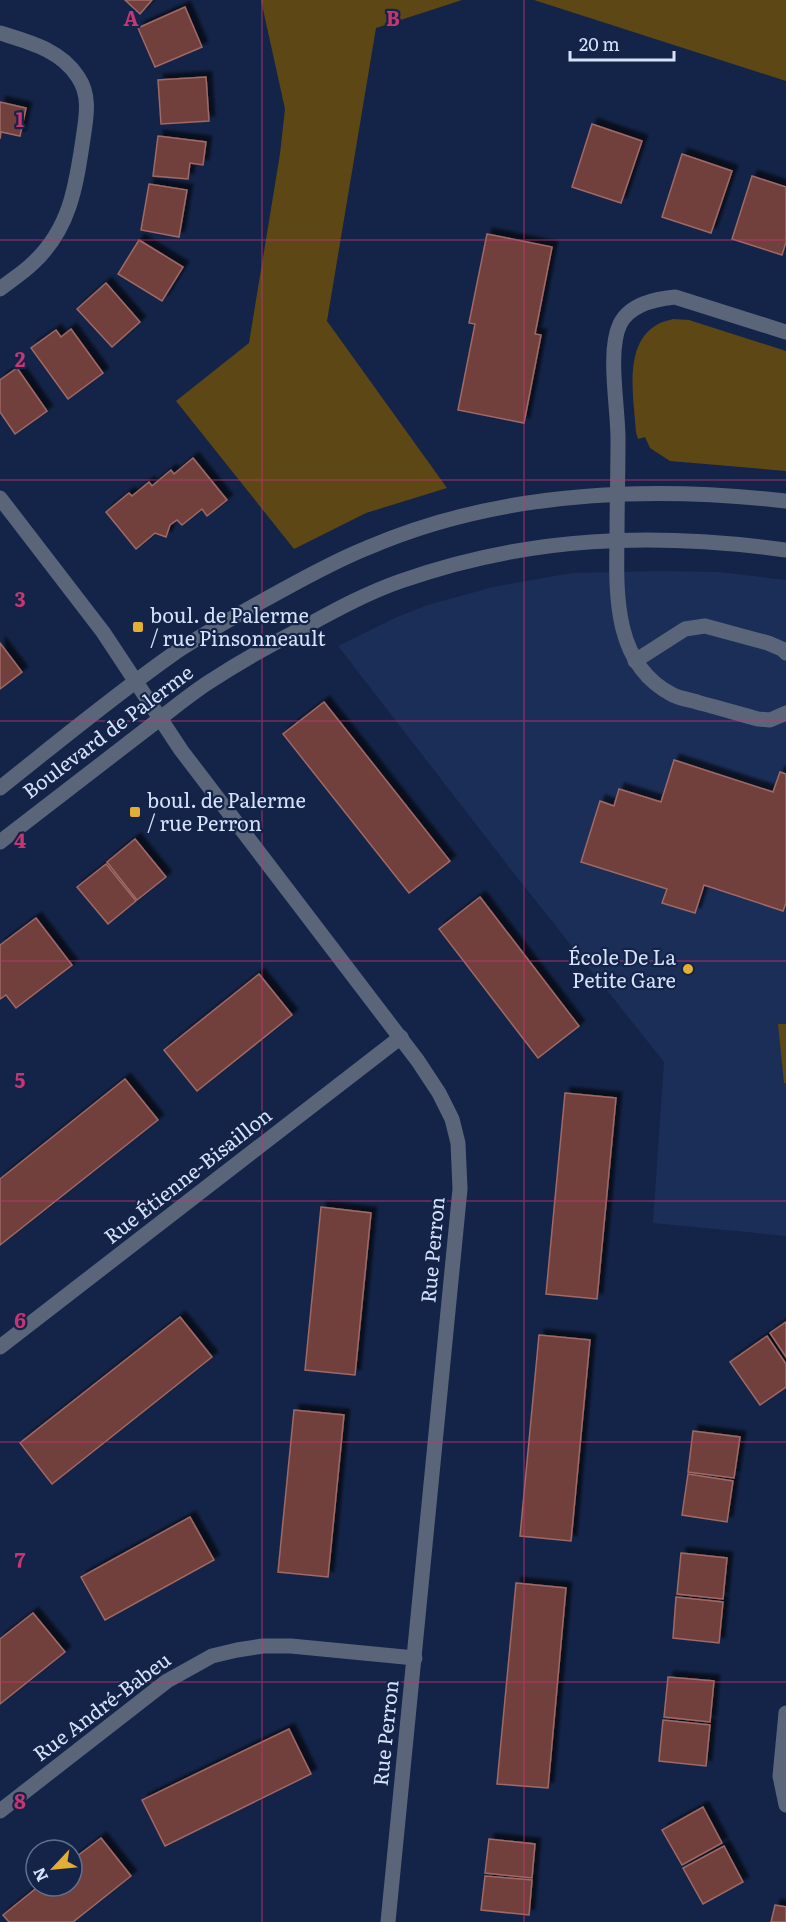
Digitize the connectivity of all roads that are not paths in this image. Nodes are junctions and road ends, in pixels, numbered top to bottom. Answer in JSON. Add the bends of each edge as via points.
{"nodes":[{"id":1,"x":0,"y":33,"type":"edge"},
{"id":2,"x":0,"y":289,"type":"edge"},
{"id":3,"x":786,"y":332,"type":"edge"},
{"id":4,"x":617,"y":493,"type":"junction"},
{"id":5,"x":0,"y":498,"type":"edge"},
{"id":6,"x":786,"y":501,"type":"edge"},
{"id":7,"x":617,"y":539,"type":"junction"},
{"id":8,"x":786,"y":550,"type":"edge"},
{"id":9,"x":786,"y":653,"type":"edge"},
{"id":10,"x":635,"y":661,"type":"junction"},
{"id":11,"x":136,"y":682,"type":"junction"},
{"id":12,"x":786,"y":713,"type":"edge"},
{"id":13,"x":160,"y":719,"type":"junction"},
{"id":14,"x":0,"y":788,"type":"edge"},
{"id":15,"x":0,"y":842,"type":"edge"},
{"id":16,"x":401,"y":1037,"type":"junction"},
{"id":17,"x":0,"y":1347,"type":"edge"},
{"id":18,"x":415,"y":1658,"type":"junction"},
{"id":19,"x":786,"y":1713,"type":"edge"},
{"id":20,"x":786,"y":1804,"type":"edge"},
{"id":21,"x":0,"y":1811,"type":"edge"},
{"id":22,"x":388,"y":1922,"type":"edge"}],
"edges":[{"from":1,"to":2,"type":"street","via":[[54,54],[78,75],[87,115],[75,190],[66,218],[33,263]]},
{"from":3,"to":4,"type":"street","via":[[675,297],[658,298],[628,313],[615,338]]},
{"from":4,"to":6,"type":"street","name":"Boulevard de Palerme","via":[[679,492]]},
{"from":4,"to":7,"type":"street"},
{"from":4,"to":11,"type":"street","name":"Boulevard de Palerme","via":[[484,512],[368,547],[224,623]]},
{"from":5,"to":11,"type":"street","name":"Rue Perron","via":[[103,632]]},
{"from":7,"to":8,"type":"street","name":"Boulevard de Palerme","via":[[719,542]]},
{"from":7,"to":10,"type":"street","via":[[616,586],[621,622]]},
{"from":7,"to":13,"type":"street","name":"Boulevard de Palerme","via":[[498,553],[400,581],[273,644],[210,681]]},
{"from":9,"to":10,"type":"street","via":[[768,643],[705,626],[685,629]]},
{"from":10,"to":12,"type":"street","via":[[653,682],[675,696],[758,719],[770,720]]},
{"from":11,"to":13,"type":"street","name":"Rue Perron"},
{"from":11,"to":14,"type":"street","name":"Boulevard de Palerme"},
{"from":13,"to":15,"type":"street","name":"Boulevard de Palerme"},
{"from":13,"to":16,"type":"street","name":"Rue Perron"},
{"from":16,"to":17,"type":"street","name":"Rue Étienne-Bisaillon"},
{"from":16,"to":18,"type":"street","name":"Rue Perron","via":[[452,1119],[460,1168]]},
{"from":18,"to":21,"type":"street","name":"Rue André-Babeu","via":[[291,1646],[264,1646],[212,1656],[167,1681]]},
{"from":18,"to":22,"type":"street","name":"Rue Perron"},
{"from":19,"to":20,"type":"street","via":[[780,1776]]}]}
